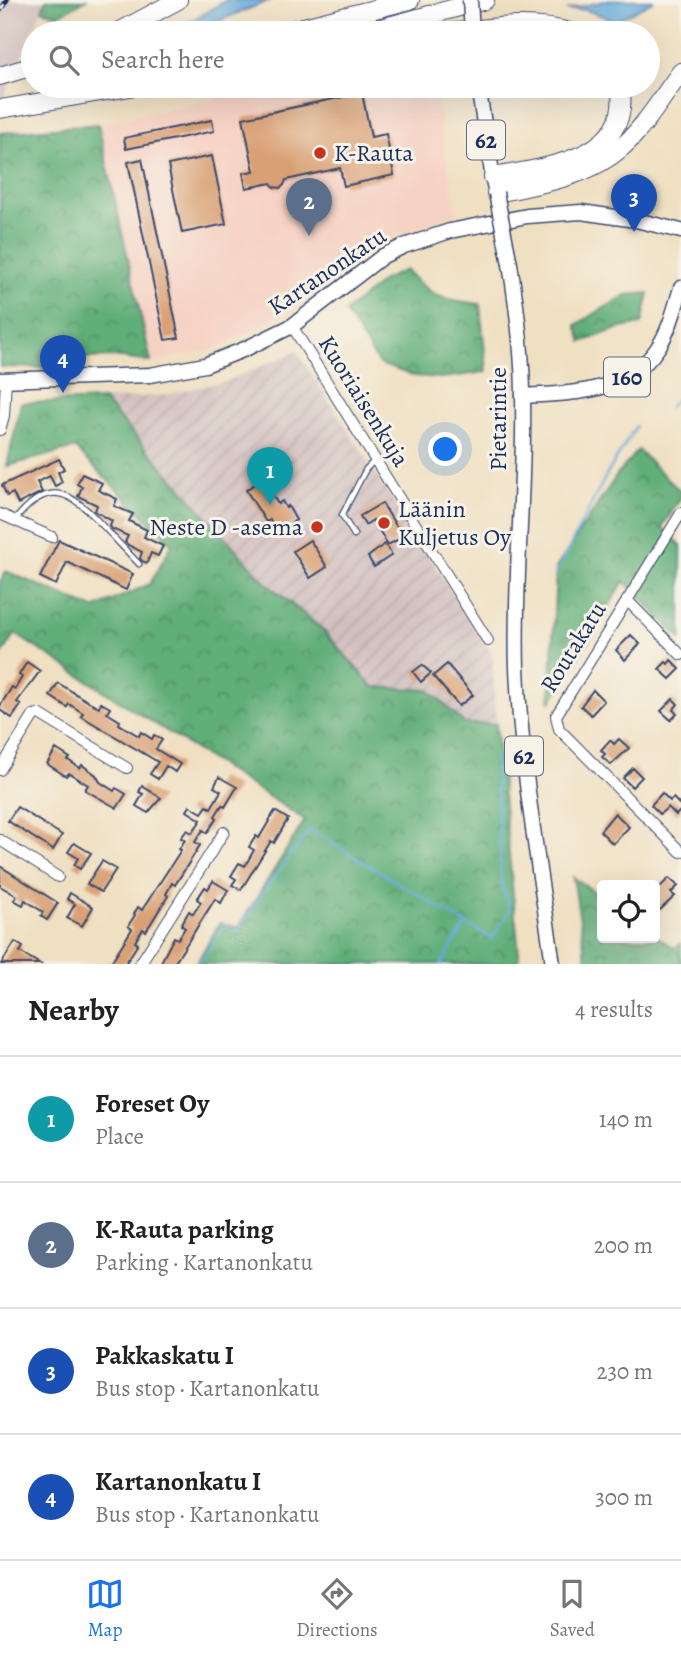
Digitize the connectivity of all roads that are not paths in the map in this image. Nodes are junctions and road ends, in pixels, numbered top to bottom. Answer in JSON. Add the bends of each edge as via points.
{"nodes":[{"id":1,"x":178,"y":0,"type":"edge"},
{"id":2,"x":410,"y":0,"type":"edge"},
{"id":3,"x":470,"y":0,"type":"edge"},
{"id":4,"x":485,"y":0,"type":"edge"},
{"id":5,"x":139,"y":21,"type":"edge"},
{"id":6,"x":327,"y":21,"type":"edge"},
{"id":7,"x":407,"y":21,"type":"edge"},
{"id":8,"x":471,"y":21,"type":"edge"},
{"id":9,"x":21,"y":70,"type":"edge"},
{"id":10,"x":681,"y":72,"type":"edge"},
{"id":11,"x":0,"y":76,"type":"edge"},
{"id":12,"x":21,"y":80,"type":"edge"},
{"id":13,"x":0,"y":83,"type":"edge"},
{"id":14,"x":65,"y":98,"type":"edge"},
{"id":15,"x":480,"y":98,"type":"edge"},
{"id":16,"x":623,"y":98,"type":"edge"},
{"id":17,"x":0,"y":109,"type":"edge"},
{"id":18,"x":494,"y":185,"type":"junction"},
{"id":19,"x":681,"y":231,"type":"edge"},
{"id":20,"x":681,"y":288,"type":"edge"},
{"id":21,"x":292,"y":326,"type":"junction"},
{"id":22,"x":3,"y":380,"type":"edge"},
{"id":23,"x":523,"y":396,"type":"junction"},
{"id":24,"x":0,"y":430,"type":"edge"},
{"id":25,"x":376,"y":460,"type":"junction"},
{"id":26,"x":681,"y":513,"type":"edge"},
{"id":27,"x":0,"y":514,"type":"edge"},
{"id":28,"x":15,"y":520,"type":"junction"},
{"id":29,"x":354,"y":535,"type":"dead end"},
{"id":30,"x":52,"y":537,"type":"dead end"},
{"id":31,"x":139,"y":564,"type":"dead end"},
{"id":32,"x":627,"y":600,"type":"junction"},
{"id":33,"x":488,"y":640,"type":"dead end"},
{"id":34,"x":681,"y":655,"type":"edge"},
{"id":35,"x":127,"y":768,"type":"dead end"},
{"id":36,"x":0,"y":770,"type":"edge"},
{"id":37,"x":224,"y":832,"type":"dead end"},
{"id":38,"x":0,"y":841,"type":"edge"},
{"id":39,"x":681,"y":852,"type":"edge"},
{"id":40,"x":58,"y":877,"type":"dead end"},
{"id":41,"x":140,"y":964,"type":"edge"},
{"id":42,"x":553,"y":964,"type":"edge"}],
"edges":[{"from":1,"to":5,"type":"highway"},
{"from":2,"to":6,"type":"highway"},
{"from":3,"to":8,"type":"main road","bridge":true},
{"from":4,"to":7,"type":"highway"},
{"from":9,"to":11,"type":"highway"},
{"from":10,"to":18,"type":"highway","via":[[635,134],[604,160],[578,173]]},
{"from":12,"to":13,"type":"highway"},
{"from":14,"to":17,"type":"highway"},
{"from":15,"to":18,"type":"main road","name":"Pietarintie","number":"62"},
{"from":16,"to":18,"type":"highway","via":[[610,134],[598,146],[576,158]]},
{"from":18,"to":23,"type":"main road","name":"Pietarintie","number":"62","bridge":true,"via":[[510,264]]},
{"from":19,"to":21,"type":"main road","name":"Kartanonkatu","via":[[581,212],[527,216],[450,231],[383,256]]},
{"from":20,"to":23,"type":"main road","number":"160","via":[[659,348],[625,379],[578,393]]},
{"from":21,"to":22,"type":"main road","name":"Kartanonkatu","via":[[205,365],[177,371]]},
{"from":21,"to":25,"type":"street","name":"Kuoriaisenkuja"},
{"from":22,"to":24,"type":"street"},
{"from":23,"to":42,"type":"main road","name":"Pietarintie","number":"62","via":[[518,679],[525,767]]},
{"from":25,"to":29,"type":"lane","via":[[366,469],[342,515]]},
{"from":25,"to":33,"type":"street","name":"Kuoriaisenkuja"},
{"from":26,"to":32,"type":"street","name":"Routakatu"},
{"from":27,"to":28,"type":"street"},
{"from":28,"to":30,"type":"street"},
{"from":28,"to":31,"type":"lane","via":[[32,501],[61,493],[86,507]]},
{"from":32,"to":34,"type":"street"},
{"from":32,"to":39,"type":"street","name":"Routakatu","via":[[559,709],[556,723]]},
{"from":35,"to":36,"type":"street","via":[[39,714],[34,715]]},
{"from":37,"to":41,"type":"street"},
{"from":38,"to":40,"type":"street"}]}
